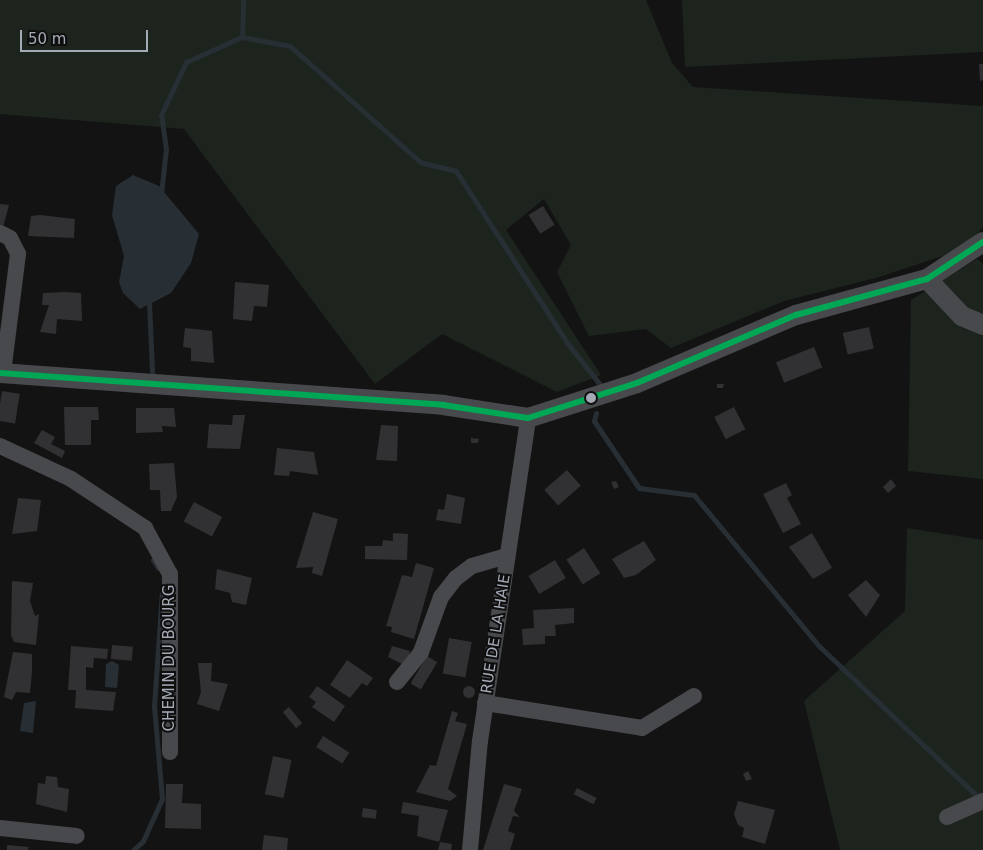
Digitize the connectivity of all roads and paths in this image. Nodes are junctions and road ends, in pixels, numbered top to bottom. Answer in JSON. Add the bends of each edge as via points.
{"nodes":[{"id":1,"x":0,"y":233,"type":"edge"},
{"id":2,"x":983,"y":242,"type":"edge"},
{"id":3,"x":927,"y":279,"type":"junction"},
{"id":4,"x":983,"y":325,"type":"edge"},
{"id":5,"x":2,"y":373,"type":"edge"},
{"id":6,"x":528,"y":418,"type":"junction"},
{"id":7,"x":0,"y":446,"type":"edge"},
{"id":8,"x":508,"y":556,"type":"junction"},
{"id":9,"x":397,"y":682,"type":"dead end"},
{"id":10,"x":694,"y":696,"type":"dead end"},
{"id":11,"x":485,"y":703,"type":"junction"},
{"id":12,"x":170,"y":752,"type":"dead end"},
{"id":13,"x":983,"y":801,"type":"edge"},
{"id":14,"x":947,"y":817,"type":"dead end"},
{"id":15,"x":0,"y":828,"type":"edge"},
{"id":16,"x":77,"y":836,"type":"dead end"},
{"id":17,"x":470,"y":850,"type":"edge"}],
"edges":[{"from":1,"to":5,"type":"street","via":[[10,238],[18,254]]},
{"from":2,"to":3,"type":"street"},
{"from":3,"to":4,"type":"street","via":[[962,316]]},
{"from":3,"to":6,"type":"street","via":[[796,315],[637,383]]},
{"from":5,"to":6,"type":"street","via":[[444,405]]},
{"from":6,"to":8,"type":"street","name":"RUE DE LA HAIE"},
{"from":7,"to":12,"type":"street","name":"CHEMIN DU BOURG","via":[[72,479],[145,528],[170,574]]},
{"from":8,"to":9,"type":"street","via":[[472,566],[456,578],[441,597],[421,652]]},
{"from":8,"to":11,"type":"street","name":"RUE DE LA HAIE"},
{"from":10,"to":11,"type":"street","via":[[642,728]]},
{"from":11,"to":17,"type":"street","name":"RUE DE LA HAIE"},
{"from":13,"to":14,"type":"street"},
{"from":15,"to":16,"type":"street"}]}
